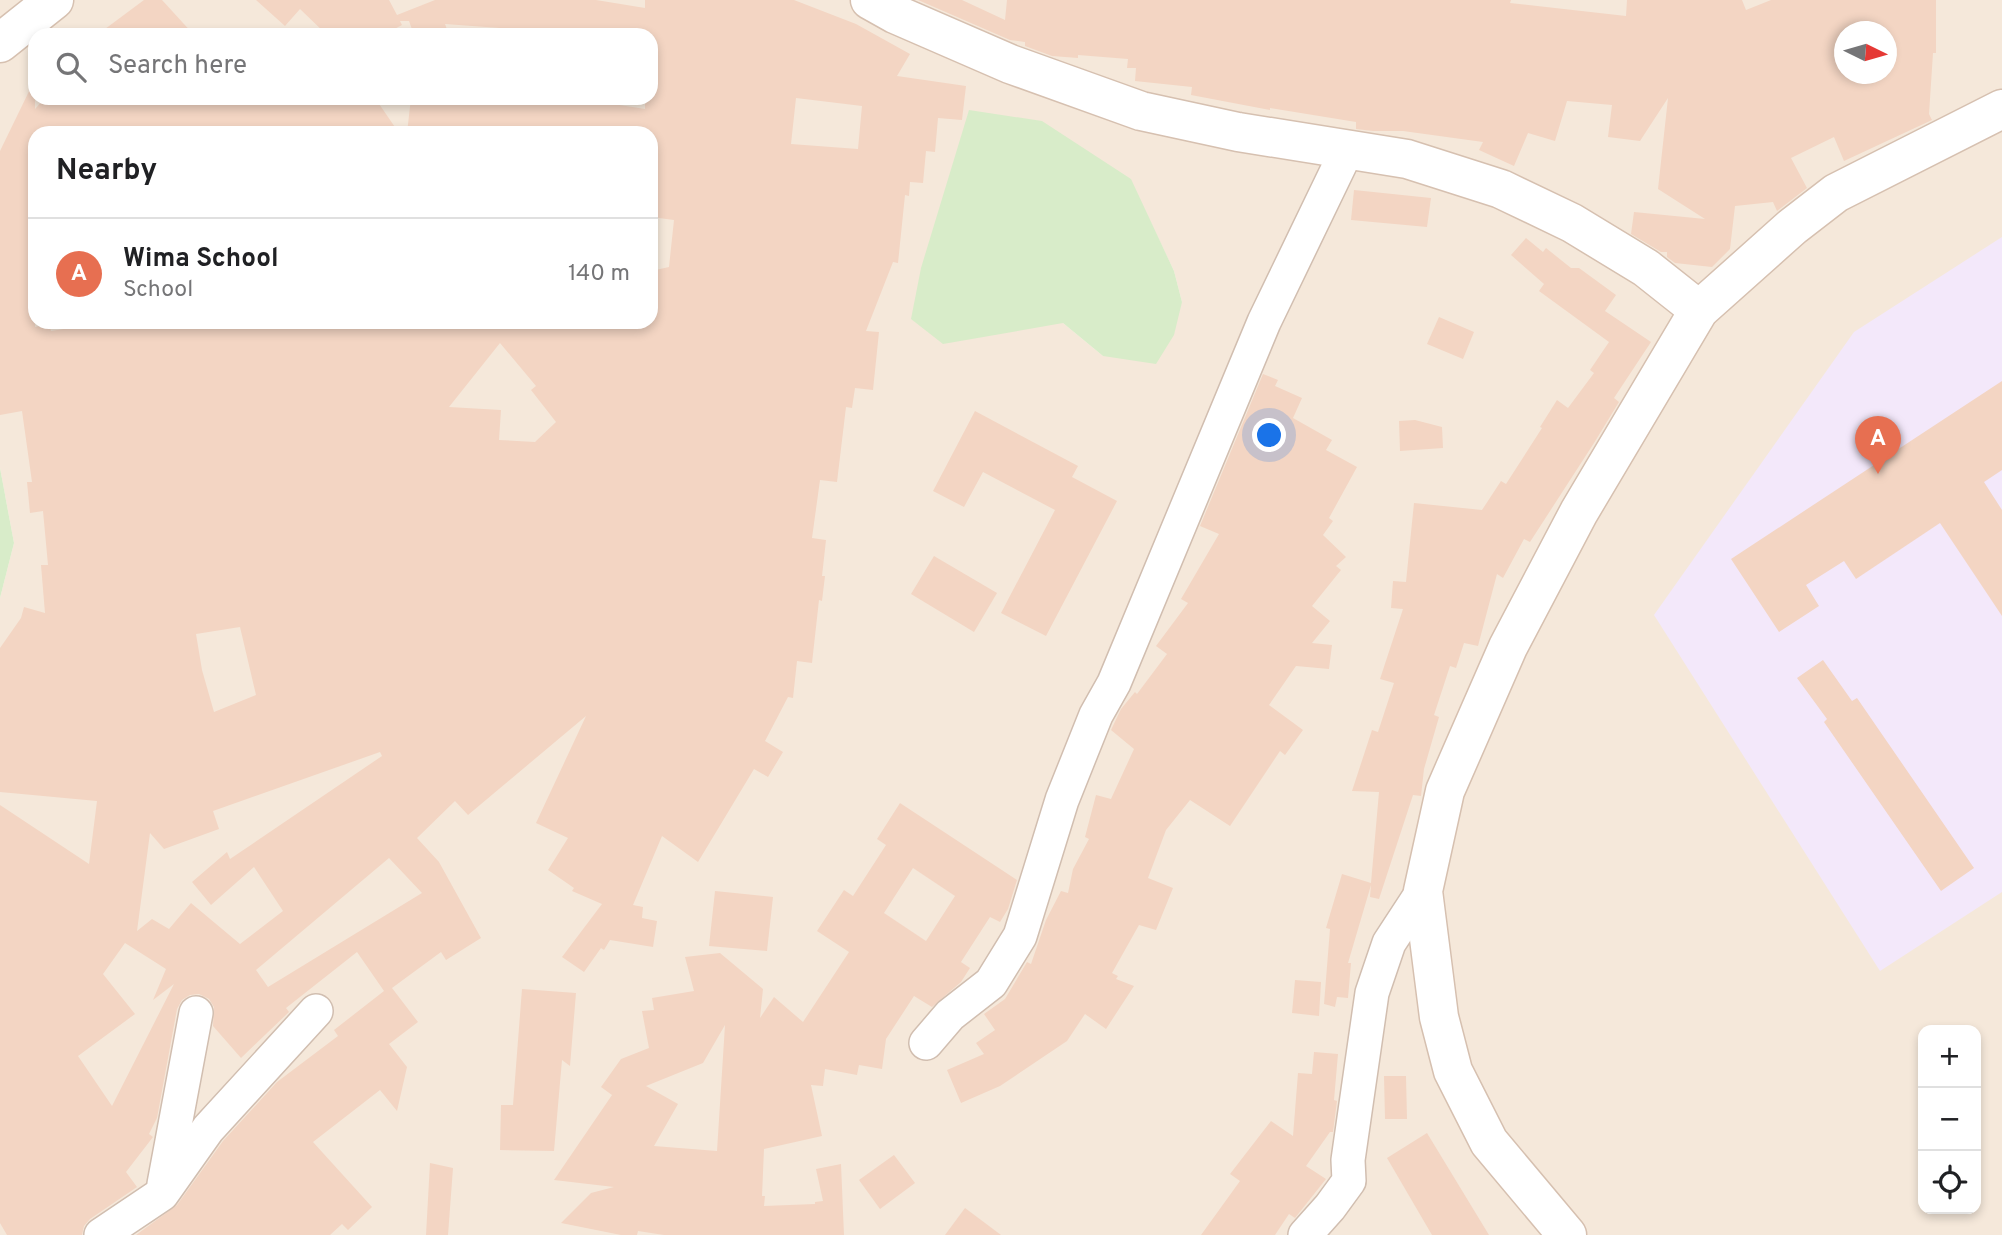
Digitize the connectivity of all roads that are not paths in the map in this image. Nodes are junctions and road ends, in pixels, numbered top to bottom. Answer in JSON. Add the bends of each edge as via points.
{"nodes":[{"id":1,"x":54,"y":0,"type":"edge"},
{"id":2,"x":870,"y":0,"type":"edge"},
{"id":3,"x":0,"y":43,"type":"edge"},
{"id":4,"x":2002,"y":108,"type":"edge"},
{"id":5,"x":1347,"y":150,"type":"junction"},
{"id":6,"x":1699,"y":310,"type":"junction"},
{"id":7,"x":1423,"y":891,"type":"junction"},
{"id":8,"x":316,"y":1011,"type":"dead end"},
{"id":9,"x":196,"y":1013,"type":"dead end"},
{"id":10,"x":926,"y":1043,"type":"dead end"},
{"id":11,"x":162,"y":1194,"type":"junction"},
{"id":12,"x":1558,"y":1231,"type":"edge"},
{"id":13,"x":102,"y":1235,"type":"edge"},
{"id":14,"x":1305,"y":1235,"type":"edge"}],
"edges":[{"from":1,"to":3,"type":"street"},
{"from":2,"to":5,"type":"street","via":[[1010,64],[1141,111]]},
{"from":4,"to":6,"type":"street","via":[[1836,193]]},
{"from":5,"to":6,"type":"street","via":[[1406,159],[1501,189],[1572,223],[1646,268]]},
{"from":5,"to":10,"type":"street","via":[[1264,322],[1114,683],[1096,715],[1062,800],[1020,936],[991,982]]},
{"from":6,"to":7,"type":"street","via":[[1579,512],[1508,647],[1445,791]]},
{"from":7,"to":12,"type":"street","via":[[1439,1017],[1453,1071],[1489,1142]]},
{"from":7,"to":14,"type":"street","via":[[1389,943],[1372,993],[1348,1160],[1349,1181]]},
{"from":8,"to":11,"type":"street","via":[[208,1129]]},
{"from":9,"to":11,"type":"street"},
{"from":11,"to":13,"type":"street"}]}
